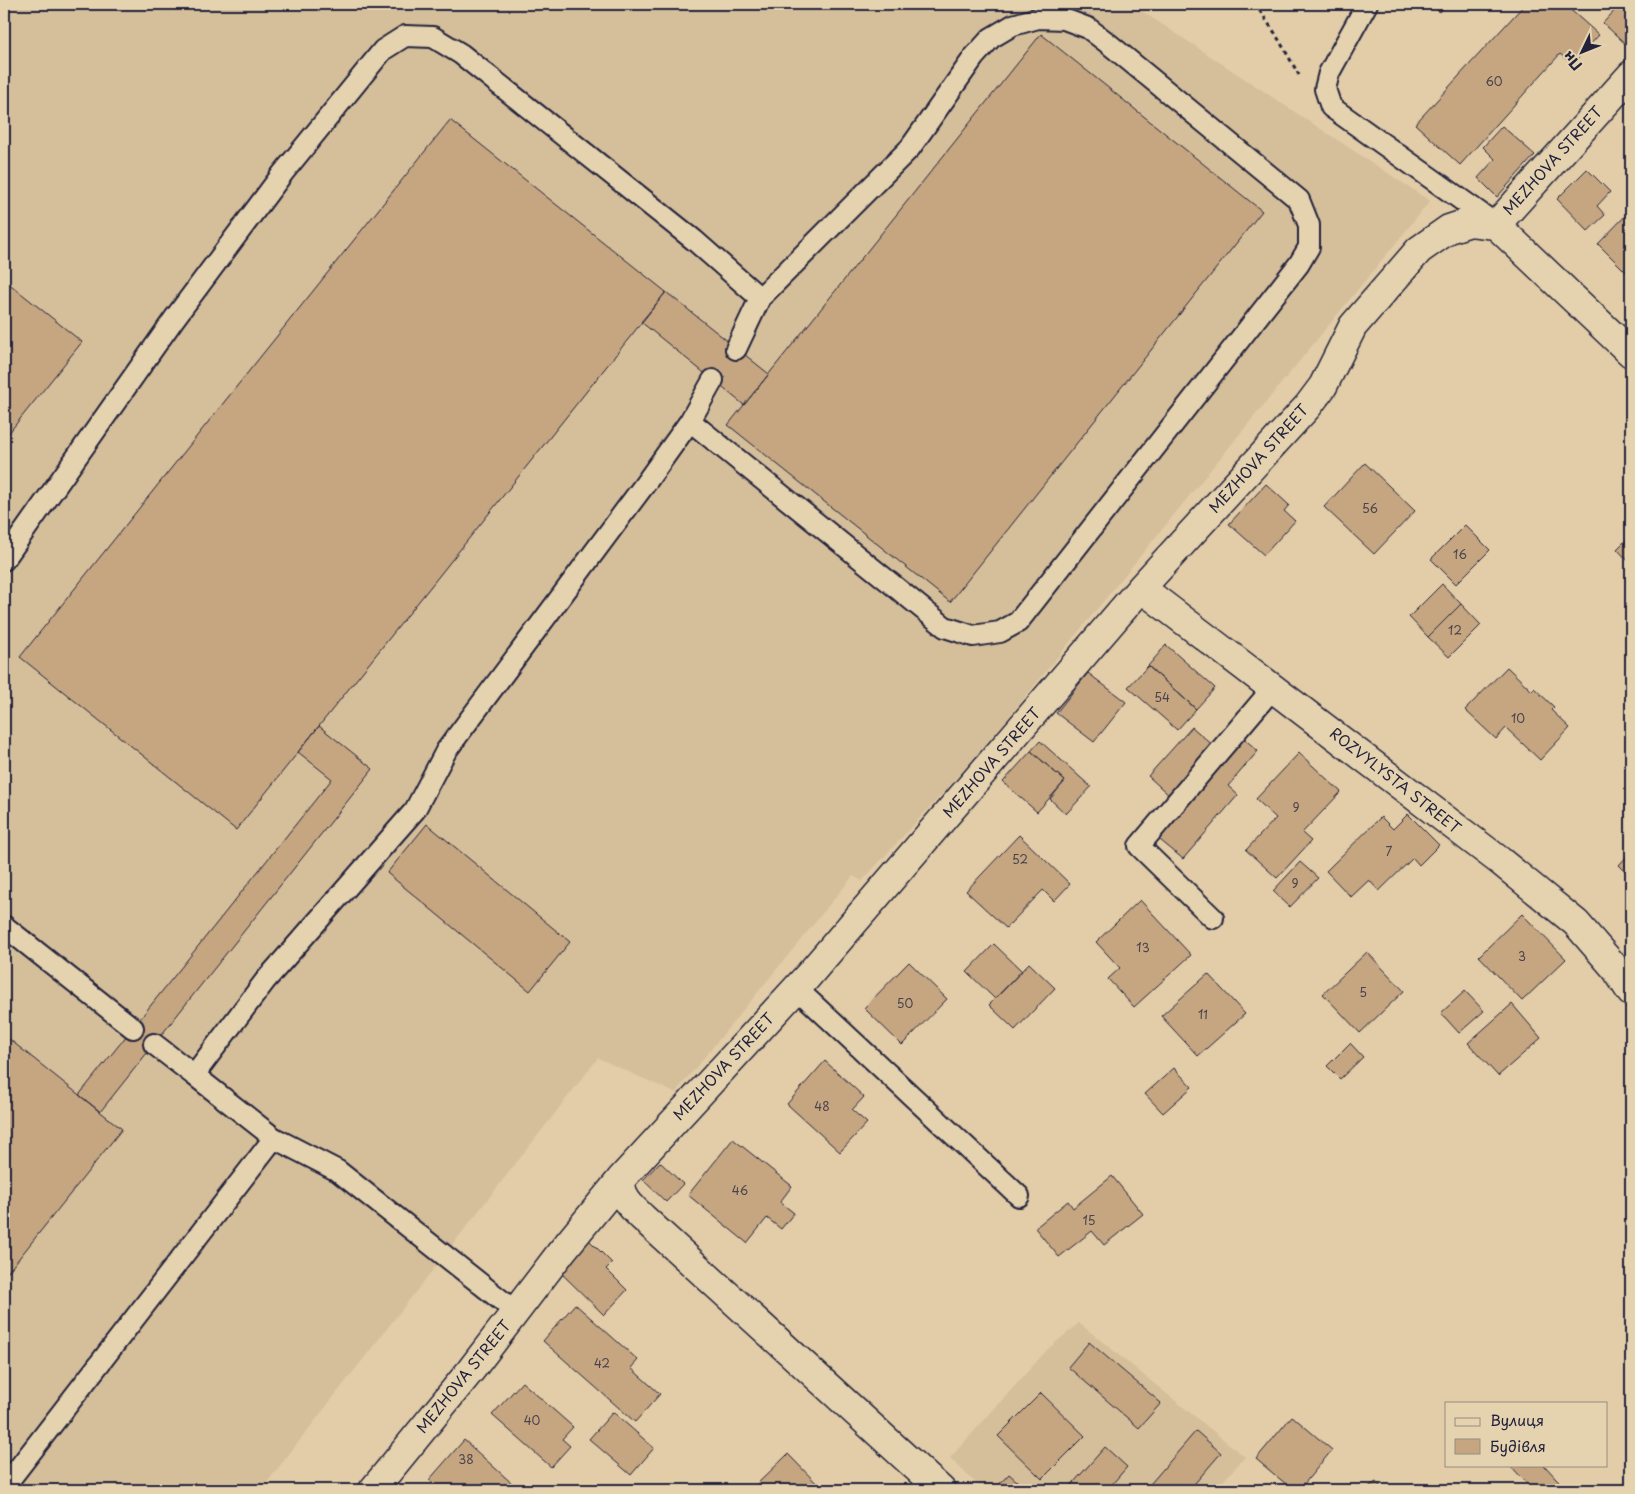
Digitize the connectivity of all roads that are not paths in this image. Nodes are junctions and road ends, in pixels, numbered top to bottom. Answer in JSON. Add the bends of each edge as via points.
{"nodes":[{"id":1,"x":1367,"y":4,"type":"edge"},
{"id":2,"x":1631,"y":75,"type":"edge"},
{"id":3,"x":1496,"y":225,"type":"junction"},
{"id":4,"x":760,"y":298,"type":"junction"},
{"id":5,"x":736,"y":349,"type":"dead end"},
{"id":6,"x":1631,"y":353,"type":"edge"},
{"id":7,"x":713,"y":380,"type":"dead end"},
{"id":8,"x":690,"y":421,"type":"junction"},
{"id":9,"x":4,"y":560,"type":"edge"},
{"id":10,"x":1141,"y":588,"type":"junction"},
{"id":11,"x":1273,"y":688,"type":"junction"},
{"id":12,"x":1213,"y":918,"type":"dead end"},
{"id":13,"x":4,"y":926,"type":"edge"},
{"id":14,"x":797,"y":989,"type":"junction"},
{"id":15,"x":1631,"y":992,"type":"edge"},
{"id":16,"x":133,"y":1028,"type":"dead end"},
{"id":17,"x":154,"y":1044,"type":"dead end"},
{"id":18,"x":194,"y":1075,"type":"junction"},
{"id":19,"x":274,"y":1138,"type":"junction"},
{"id":20,"x":621,"y":1179,"type":"junction"},
{"id":21,"x":1019,"y":1196,"type":"dead end"},
{"id":22,"x":516,"y":1312,"type":"junction"},
{"id":23,"x":4,"y":1487,"type":"edge"},
{"id":24,"x":373,"y":1490,"type":"edge"},
{"id":25,"x":941,"y":1490,"type":"edge"}],
"edges":[{"from":1,"to":3,"type":"lane","via":[[1329,73],[1325,89],[1331,107]]},
{"from":2,"to":3,"type":"street","name":"MEZHOVA STREET"},
{"from":3,"to":6,"type":"street"},
{"from":3,"to":10,"type":"street","name":"MEZHOVA STREET","via":[[1463,224],[1449,229],[1419,250],[1353,326],[1323,386],[1308,406]]},
{"from":4,"to":5,"type":"lane"},
{"from":4,"to":8,"type":"lane","via":[[910,148],[991,38],[1013,25],[1038,18],[1064,20],[1088,28],[1299,200],[1309,224],[1309,247],[1299,264],[1018,622],[1000,632],[973,636],[945,627]]},
{"from":4,"to":9,"type":"lane","via":[[694,240],[461,54],[433,38],[405,36],[382,50],[283,173],[174,319]]},
{"from":7,"to":8,"type":"lane"},
{"from":8,"to":18,"type":"lane","via":[[446,751],[415,810],[265,981]]},
{"from":10,"to":11,"type":"street","name":"ROZVYLYSTA STREET"},
{"from":10,"to":14,"type":"street","name":"MEZHOVA STREET"},
{"from":11,"to":12,"type":"lane","via":[[1139,846]]},
{"from":11,"to":15,"type":"street","name":"ROZVYLYSTA STREET","via":[[1500,861],[1576,924],[1616,969]]},
{"from":13,"to":16,"type":"lane"},
{"from":14,"to":20,"type":"street","name":"MEZHOVA STREET"},
{"from":14,"to":21,"type":"lane"},
{"from":17,"to":18,"type":"lane"},
{"from":18,"to":19,"type":"lane"},
{"from":19,"to":22,"type":"lane","via":[[338,1171]]},
{"from":19,"to":23,"type":"lane"},
{"from":20,"to":22,"type":"street","name":"MEZHOVA STREET"},
{"from":20,"to":25,"type":"street","via":[[624,1199],[642,1217]]},
{"from":22,"to":24,"type":"street","name":"MEZHOVA STREET"}]}
